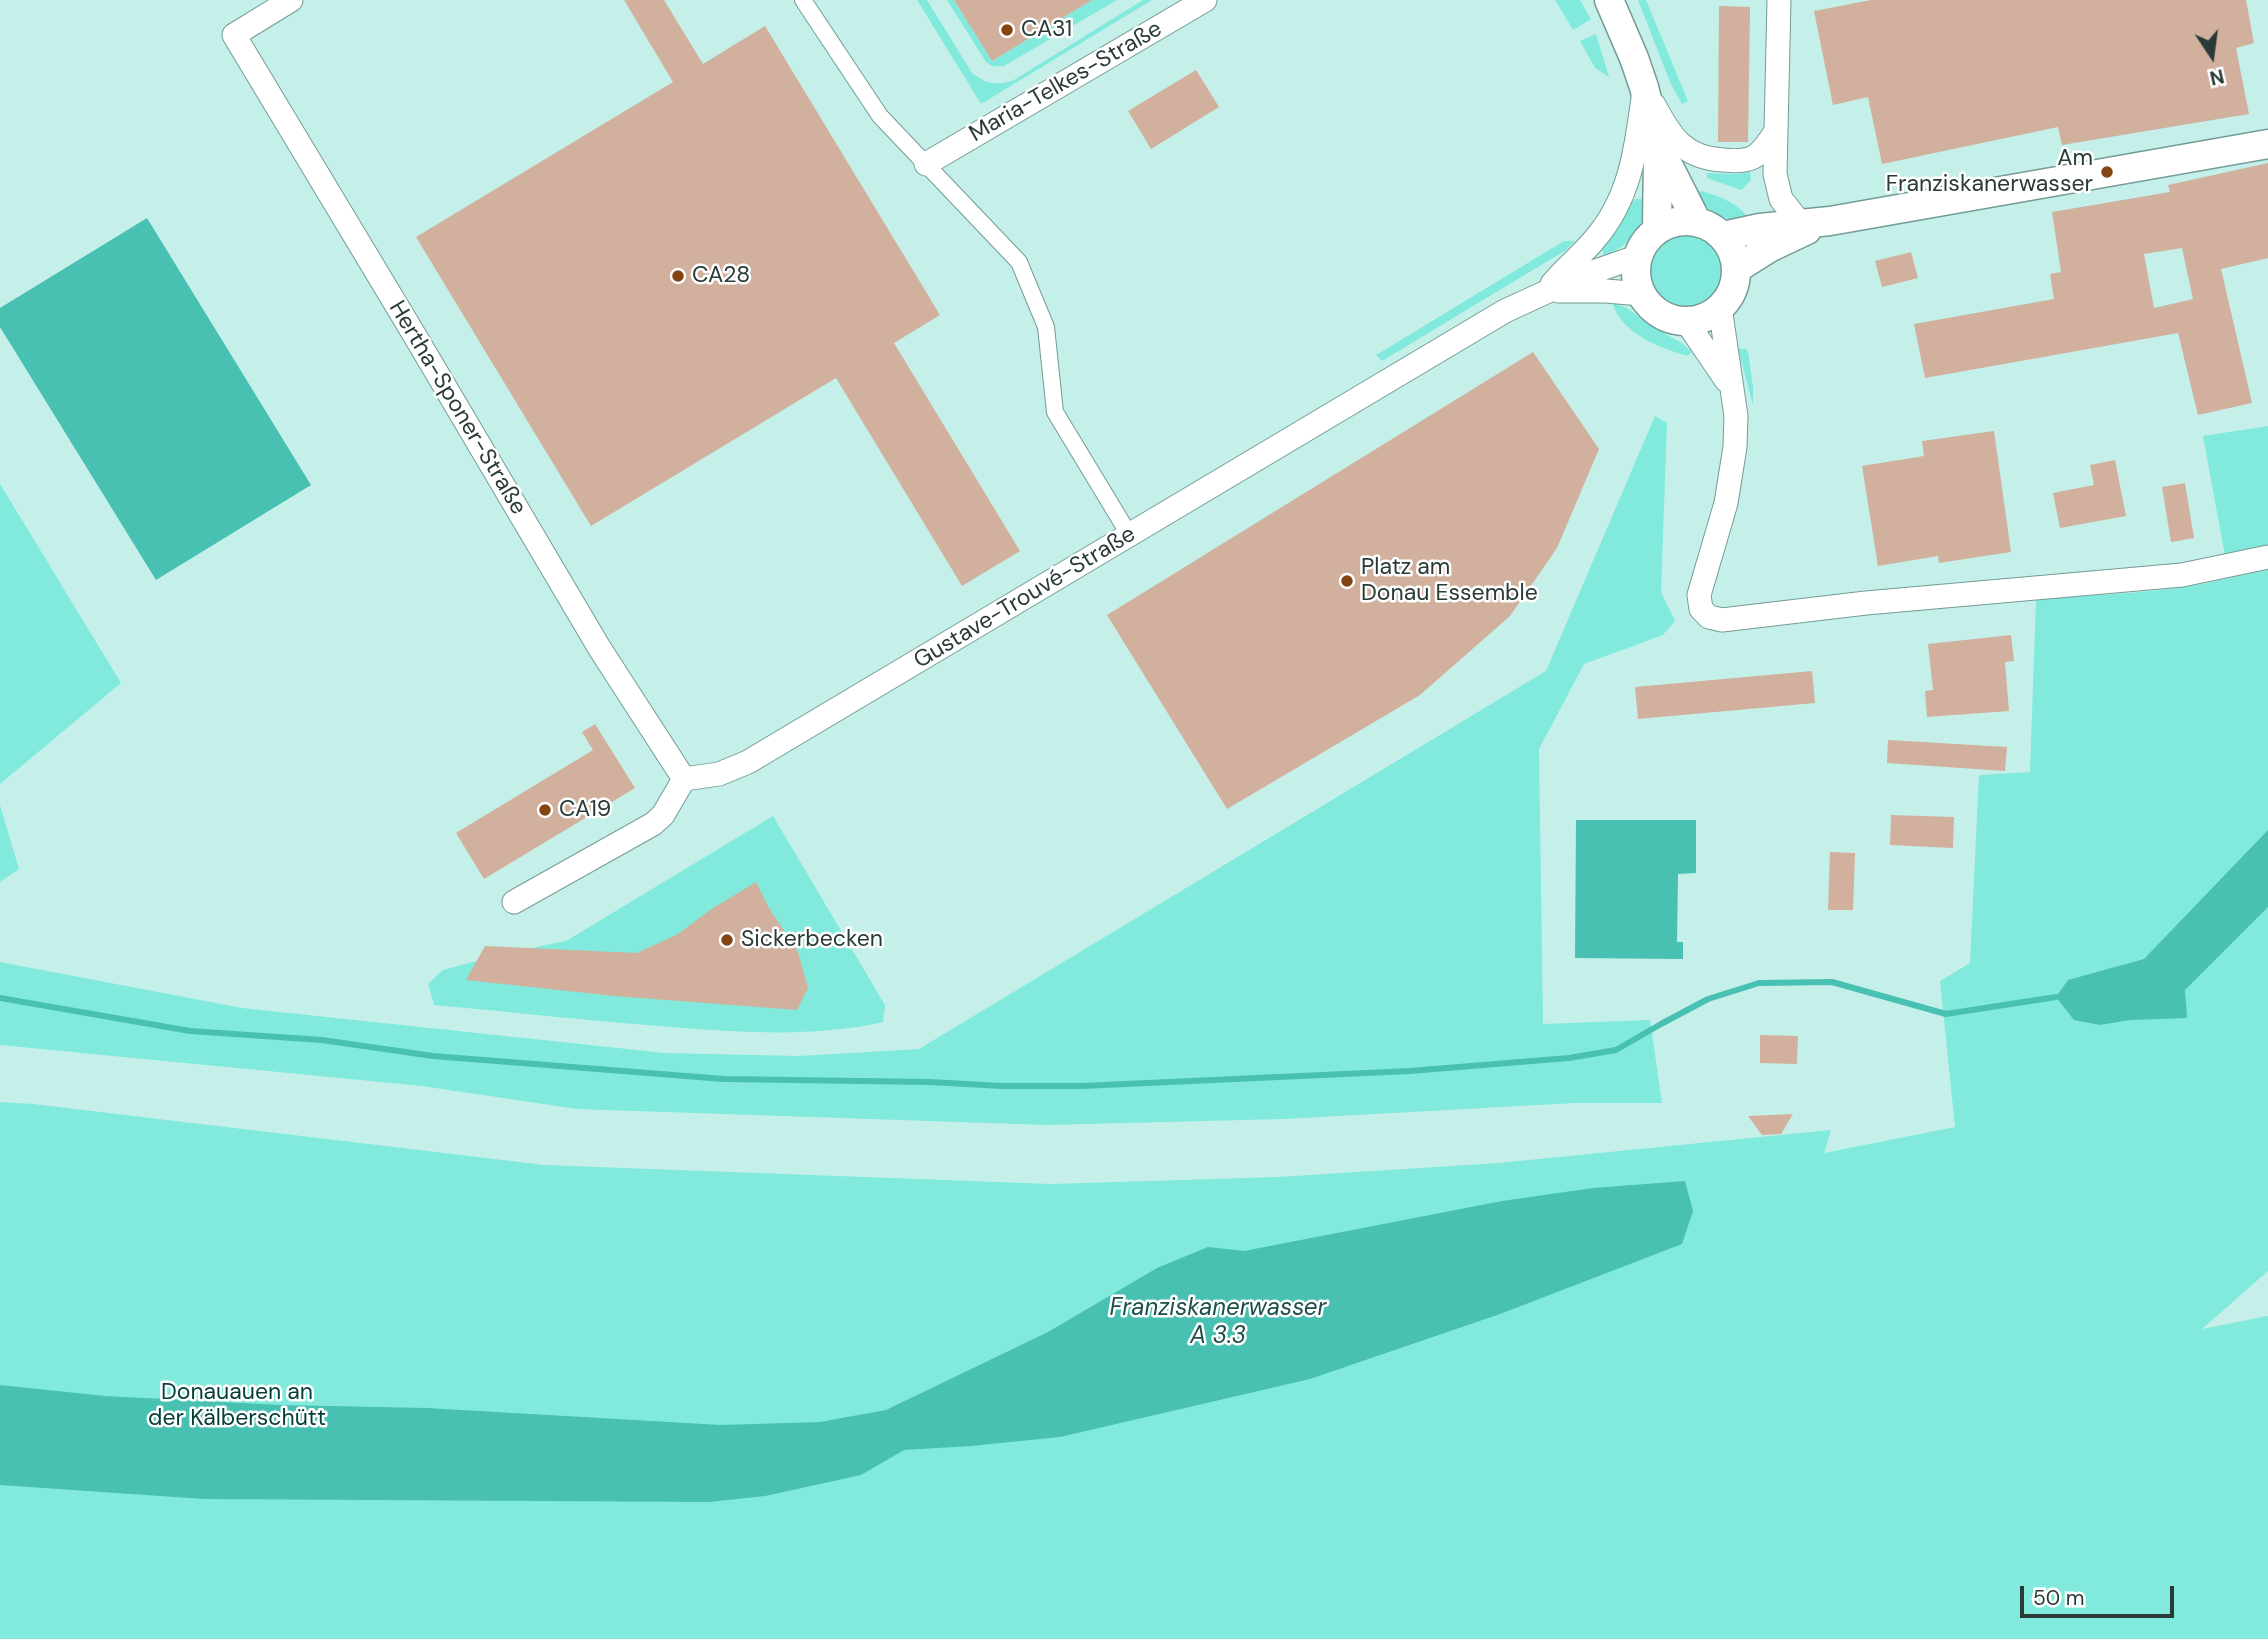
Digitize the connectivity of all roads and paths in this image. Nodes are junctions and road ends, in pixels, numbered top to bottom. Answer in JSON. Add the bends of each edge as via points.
{"nodes":[{"id":1,"x":291,"y":0,"type":"edge"},
{"id":2,"x":803,"y":0,"type":"edge"},
{"id":3,"x":1205,"y":0,"type":"edge"},
{"id":4,"x":1609,"y":0,"type":"edge"},
{"id":5,"x":1779,"y":0,"type":"edge"},
{"id":6,"x":1644,"y":88,"type":"junction"},
{"id":7,"x":1776,"y":131,"type":"junction"},
{"id":8,"x":2268,"y":144,"type":"edge"},
{"id":9,"x":1658,"y":145,"type":"junction"},
{"id":10,"x":926,"y":164,"type":"junction"},
{"id":11,"x":1830,"y":221,"type":"junction"},
{"id":12,"x":1697,"y":222,"type":"junction"},
{"id":13,"x":1800,"y":223,"type":"junction"},
{"id":14,"x":1657,"y":230,"type":"junction"},
{"id":15,"x":1723,"y":236,"type":"junction"},
{"id":16,"x":1639,"y":256,"type":"junction"},
{"id":17,"x":1737,"y":270,"type":"junction"},
{"id":18,"x":1545,"y":292,"type":"junction"},
{"id":19,"x":1642,"y":294,"type":"junction"},
{"id":20,"x":1720,"y":307,"type":"junction"},
{"id":21,"x":1686,"y":321,"type":"junction"},
{"id":22,"x":1730,"y":385,"type":"junction"},
{"id":23,"x":1129,"y":536,"type":"junction"},
{"id":24,"x":2268,"y":556,"type":"edge"},
{"id":25,"x":684,"y":779,"type":"junction"},
{"id":26,"x":514,"y":902,"type":"dead end"}],
"edges":[{"from":1,"to":25,"type":"street","name":"Hertha-Sponer-Straße","via":[[234,35],[600,649]]},
{"from":2,"to":10,"type":"street","via":[[880,116]]},
{"from":3,"to":10,"type":"street","name":"Maria-Telkes-Straße"},
{"from":4,"to":6,"type":"street"},
{"from":5,"to":7,"type":"street"},
{"from":6,"to":7,"type":"street","via":[[1673,137],[1706,159],[1737,162],[1754,158]]},
{"from":6,"to":9,"type":"street"},
{"from":6,"to":18,"type":"street","name":"Gustave-Trouvé-Straße","via":[[1630,178],[1619,205],[1593,242]]},
{"from":7,"to":13,"type":"street","via":[[1776,183],[1781,199]]},
{"from":8,"to":11,"type":"street"},
{"from":9,"to":12,"type":"street"},
{"from":9,"to":14,"type":"street"},
{"from":10,"to":23,"type":"street","via":[[1019,262],[1046,327],[1055,412]]},
{"from":11,"to":13,"type":"street"},
{"from":11,"to":17,"type":"street","via":[[1791,236]]},
{"from":12,"to":14,"type":"street","via":[[1683,221]]},
{"from":12,"to":15,"type":"street"},
{"from":13,"to":15,"type":"street"},
{"from":14,"to":16,"type":"street"},
{"from":15,"to":17,"type":"street"},
{"from":16,"to":18,"type":"street","name":"Gustave-Trouvé-Straße"},
{"from":16,"to":19,"type":"street","via":[[1636,269]]},
{"from":17,"to":20,"type":"street","via":[[1732,290]]},
{"from":18,"to":19,"type":"street","name":"Gustave-Trouvé-Straße"},
{"from":18,"to":23,"type":"street","name":"Gustave-Trouvé-Straße","via":[[1505,311]]},
{"from":19,"to":21,"type":"street","via":[[1660,313]]},
{"from":20,"to":21,"type":"street","via":[[1710,315]]},
{"from":20,"to":22,"type":"street"},
{"from":21,"to":22,"type":"street"},
{"from":22,"to":24,"type":"street","via":[[1735,447],[1726,503],[1699,595],[1701,609],[1709,617],[1722,620],[2182,575]]},
{"from":23,"to":25,"type":"street","name":"Gustave-Trouvé-Straße","via":[[748,762],[719,774]]},
{"from":25,"to":26,"type":"street","via":[[663,816],[653,824]]}]}
